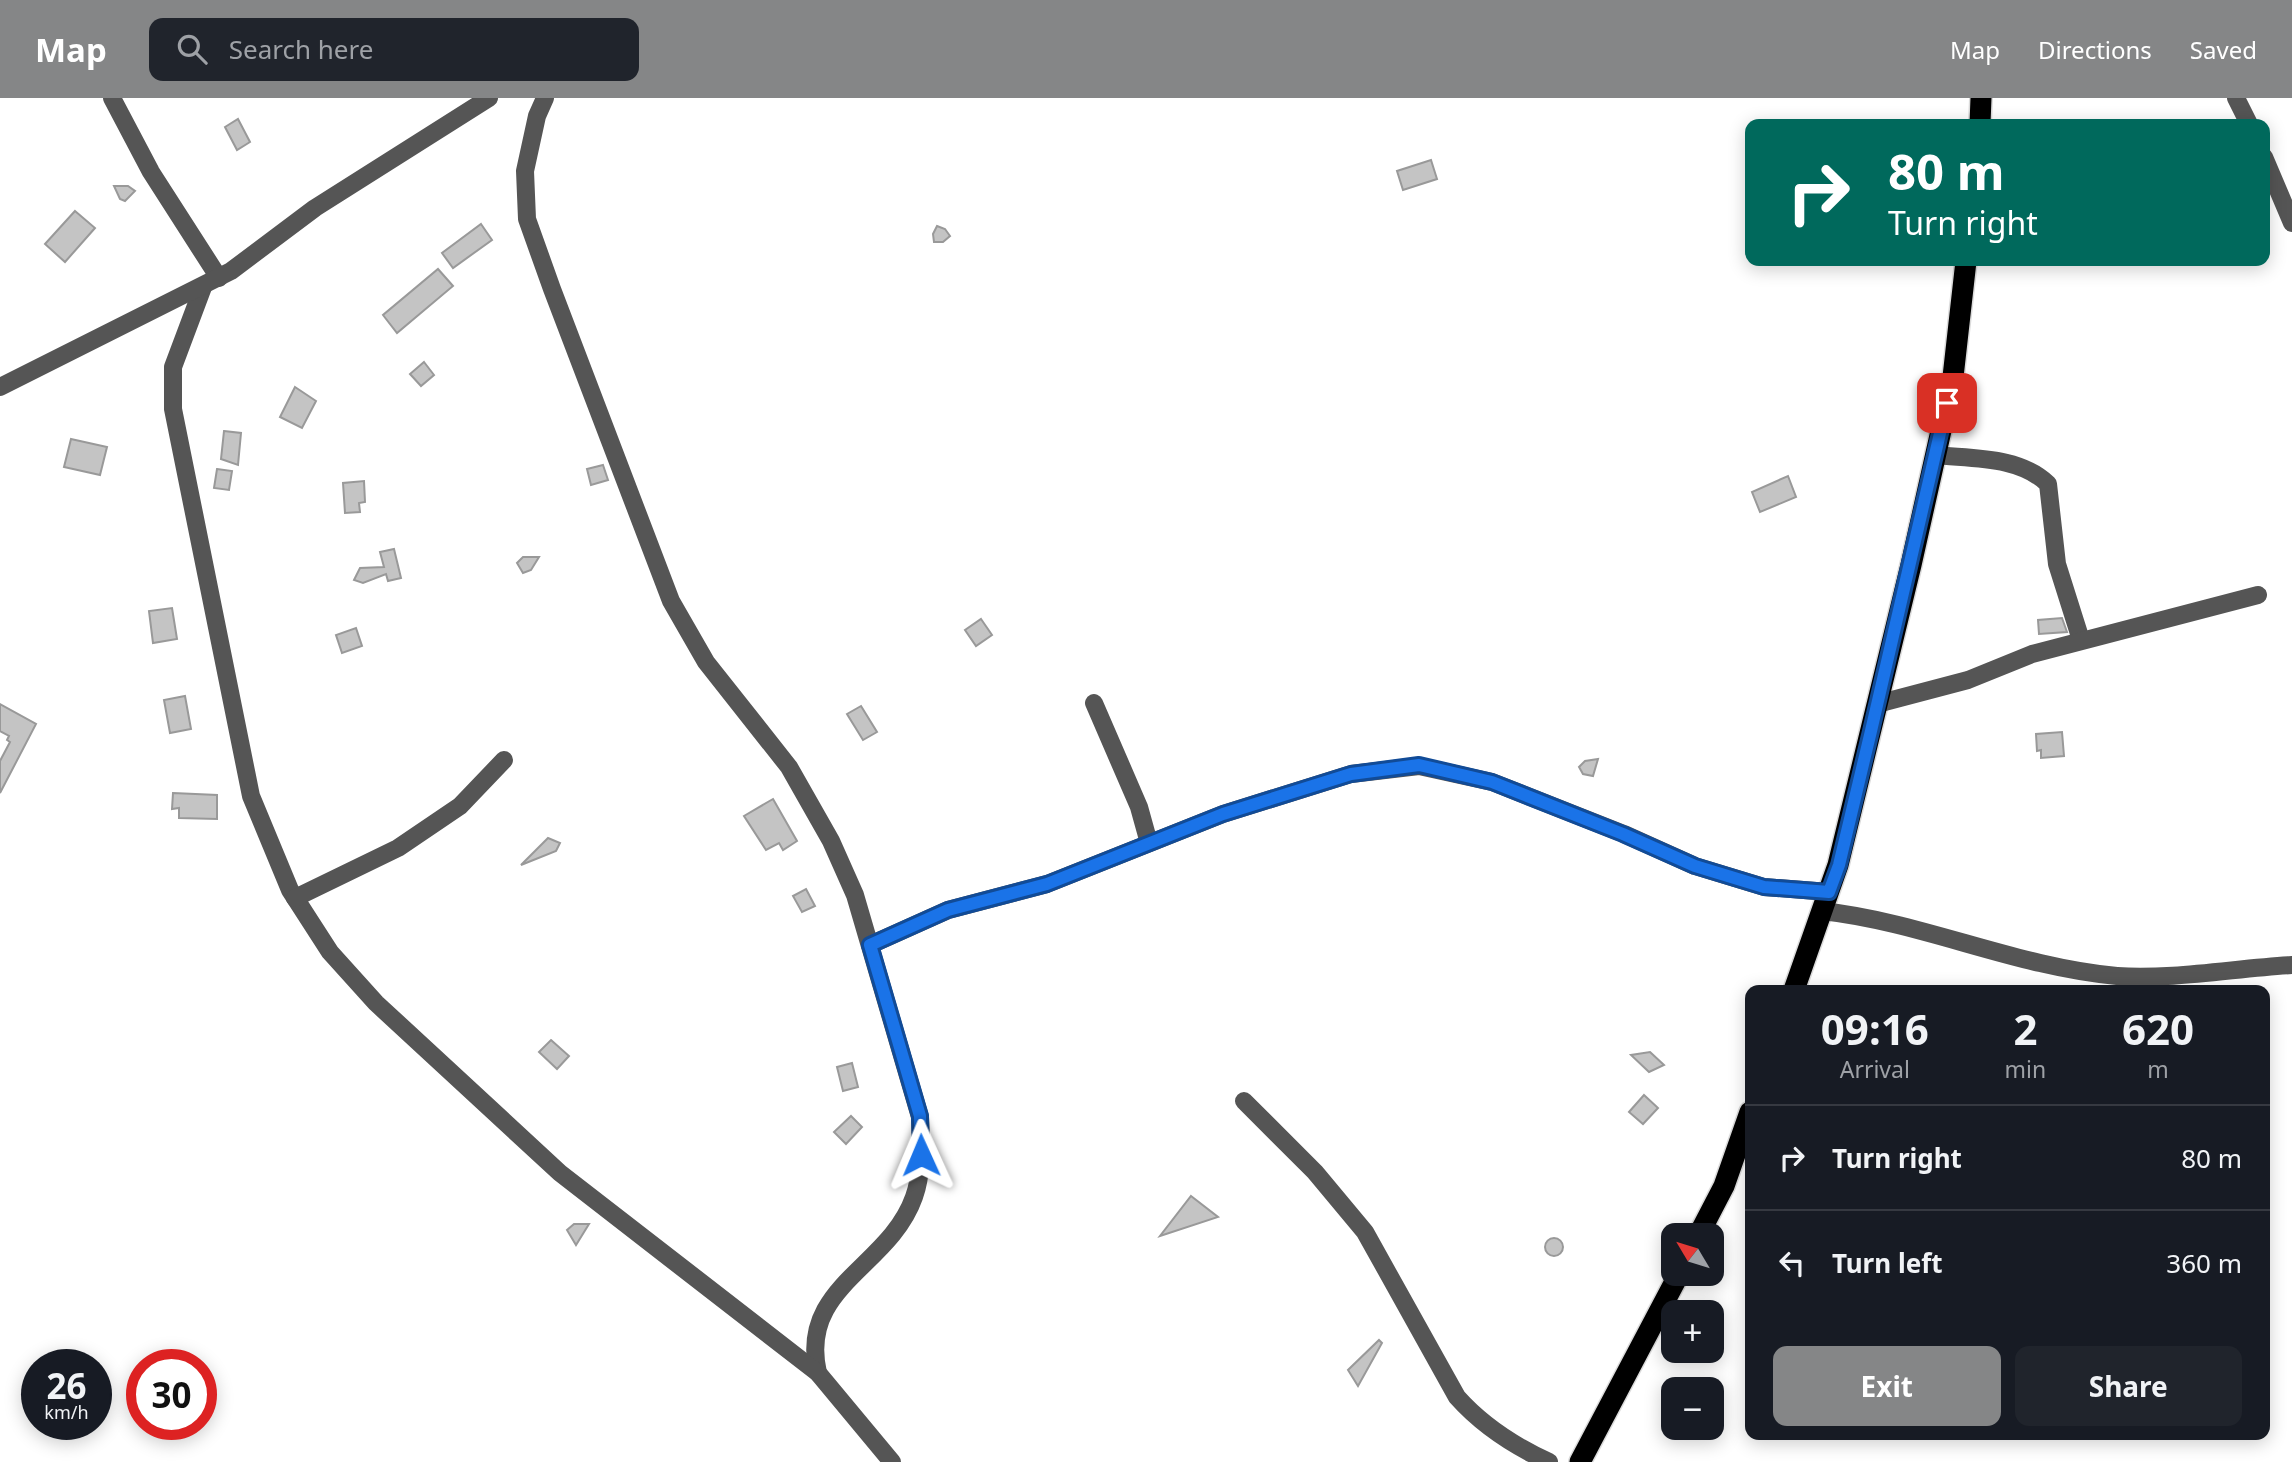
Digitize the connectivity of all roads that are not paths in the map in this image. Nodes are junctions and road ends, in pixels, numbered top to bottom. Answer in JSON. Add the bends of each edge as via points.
{"nodes":[{"id":1,"x":112,"y":98,"type":"edge"},
{"id":2,"x":489,"y":98,"type":"edge"},
{"id":3,"x":545,"y":98,"type":"edge"},
{"id":4,"x":1981,"y":98,"type":"edge"},
{"id":5,"x":2236,"y":98,"type":"edge"},
{"id":6,"x":1980,"y":119,"type":"edge"},
{"id":7,"x":2246,"y":119,"type":"edge"},
{"id":8,"x":2270,"y":170,"type":"edge"},
{"id":9,"x":2292,"y":223,"type":"edge"},
{"id":10,"x":1965,"y":266,"type":"edge"},
{"id":11,"x":211,"y":282,"type":"junction"},
{"id":12,"x":0,"y":387,"type":"edge"},
{"id":13,"x":1935,"y":455,"type":"junction"},
{"id":14,"x":2258,"y":594,"type":"dead end"},
{"id":15,"x":2081,"y":640,"type":"junction"},
{"id":16,"x":1094,"y":703,"type":"dead end"},
{"id":17,"x":1877,"y":704,"type":"junction"},
{"id":18,"x":504,"y":760,"type":"dead end"},
{"id":19,"x":1149,"y":843,"type":"junction"},
{"id":20,"x":295,"y":898,"type":"junction"},
{"id":21,"x":1825,"y":902,"type":"junction"},
{"id":22,"x":870,"y":945,"type":"junction"},
{"id":23,"x":2292,"y":965,"type":"edge"},
{"id":24,"x":1796,"y":985,"type":"edge"},
{"id":25,"x":1244,"y":1101,"type":"dead end"},
{"id":26,"x":1745,"y":1126,"type":"edge"},
{"id":27,"x":1705,"y":1223,"type":"edge"},
{"id":28,"x":1673,"y":1286,"type":"edge"},
{"id":29,"x":818,"y":1373,"type":"junction"},
{"id":30,"x":1586,"y":1459,"type":"edge"},
{"id":31,"x":892,"y":1462,"type":"edge"},
{"id":32,"x":1549,"y":1462,"type":"edge"}],
"edges":[{"from":1,"to":11,"type":"street"},
{"from":2,"to":11,"type":"street","via":[[316,208]]},
{"from":3,"to":22,"type":"street","via":[[525,172],[527,219],[671,601],[706,662],[795,778],[831,841],[855,895]]},
{"from":4,"to":6,"type":"highway"},
{"from":5,"to":7,"type":"street"},
{"from":8,"to":9,"type":"street"},
{"from":10,"to":13,"type":"highway","via":[[1952,377]]},
{"from":11,"to":12,"type":"street"},
{"from":11,"to":20,"type":"street","via":[[173,367],[173,409],[251,796]]},
{"from":13,"to":15,"type":"street","via":[[2005,463],[2033,472],[2048,484],[2057,564]]},
{"from":13,"to":17,"type":"highway"},
{"from":14,"to":15,"type":"street"},
{"from":15,"to":17,"type":"street","via":[[1968,680]]},
{"from":16,"to":19,"type":"street","via":[[1139,807]]},
{"from":17,"to":21,"type":"highway","via":[[1839,865]]},
{"from":18,"to":20,"type":"street","via":[[460,806],[398,848]]},
{"from":19,"to":21,"type":"street","via":[[1223,814],[1351,774],[1419,765],[1492,782],[1695,866]]},
{"from":19,"to":22,"type":"street","via":[[1047,884],[948,910]]},
{"from":20,"to":29,"type":"street","via":[[330,952],[376,1003],[550,1163]]},
{"from":21,"to":23,"type":"street","via":[[2050,965],[2119,976]]},
{"from":21,"to":24,"type":"highway"},
{"from":22,"to":29,"type":"street","via":[[920,1116],[921,1155],[914,1198],[887,1245],[838,1288],[822,1312],[813,1354]]},
{"from":25,"to":32,"type":"street","via":[[1315,1172],[1365,1233],[1457,1397],[1498,1433]]},
{"from":26,"to":27,"type":"highway","via":[[1724,1186]]},
{"from":28,"to":30,"type":"highway"},
{"from":29,"to":31,"type":"street"}]}
